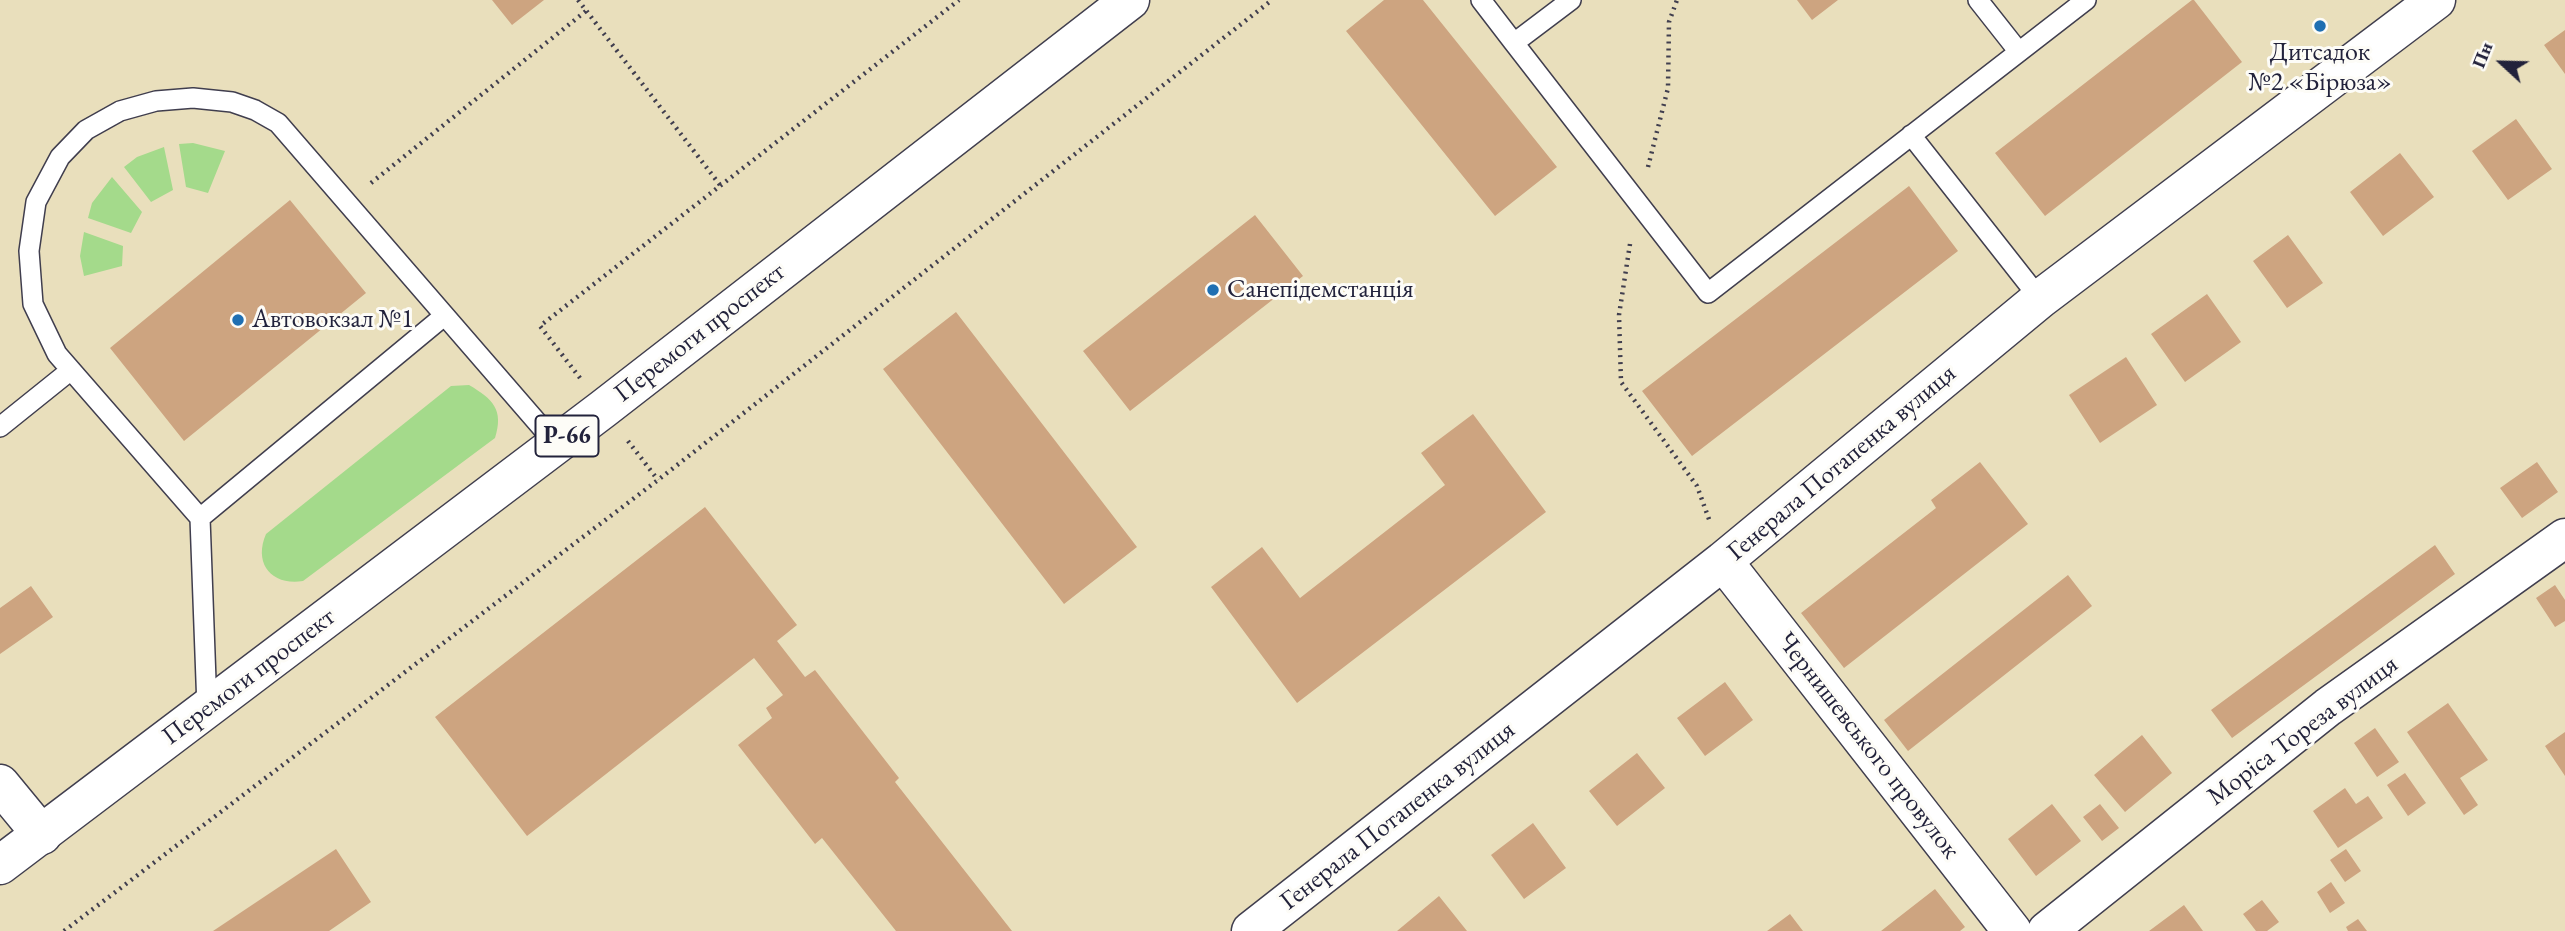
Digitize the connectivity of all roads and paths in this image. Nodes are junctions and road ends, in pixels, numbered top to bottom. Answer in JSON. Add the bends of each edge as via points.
{"nodes":[{"id":1,"x":578,"y":0,"type":"edge"},
{"id":2,"x":960,"y":0,"type":"edge"},
{"id":3,"x":1129,"y":0,"type":"edge"},
{"id":4,"x":1272,"y":0,"type":"edge"},
{"id":5,"x":1480,"y":0,"type":"edge"},
{"id":6,"x":1571,"y":0,"type":"edge"},
{"id":7,"x":1677,"y":0,"type":"edge"},
{"id":8,"x":1978,"y":0,"type":"edge"},
{"id":9,"x":2086,"y":0,"type":"edge"},
{"id":10,"x":2436,"y":0,"type":"edge"},
{"id":11,"x":586,"y":11,"type":"junction"},
{"id":12,"x":1514,"y":43,"type":"junction"},
{"id":13,"x":2019,"y":52,"type":"junction"},
{"id":14,"x":1911,"y":135,"type":"junction"},
{"id":15,"x":720,"y":185,"type":"junction"},
{"id":16,"x":347,"y":203,"type":"junction"},
{"id":17,"x":1639,"y":203,"type":"junction"},
{"id":18,"x":2040,"y":299,"type":"junction"},
{"id":19,"x":444,"y":316,"type":"junction"},
{"id":20,"x":540,"y":326,"type":"dead end"},
{"id":21,"x":71,"y":370,"type":"junction"},
{"id":22,"x":0,"y":427,"type":"edge"},
{"id":23,"x":556,"y":444,"type":"junction"},
{"id":24,"x":200,"y":518,"type":"junction"},
{"id":25,"x":2565,"y":538,"type":"edge"},
{"id":26,"x":1723,"y":561,"type":"junction"},
{"id":27,"x":207,"y":708,"type":"junction"},
{"id":28,"x":0,"y":784,"type":"edge"},
{"id":29,"x":42,"y":835,"type":"junction"},
{"id":30,"x":0,"y":865,"type":"edge"},
{"id":31,"x":64,"y":931,"type":"edge"},
{"id":32,"x":1251,"y":931,"type":"edge"},
{"id":33,"x":2012,"y":931,"type":"edge"},
{"id":34,"x":2047,"y":931,"type":"edge"}],
"edges":[{"from":1,"to":11,"type":"path"},
{"from":2,"to":15,"type":"path"},
{"from":3,"to":23,"type":"street","name":"Перемоги проспект","number":"Р-66"},
{"from":4,"to":31,"type":"path","via":[[658,480]]},
{"from":5,"to":12,"type":"lane"},
{"from":6,"to":12,"type":"lane"},
{"from":7,"to":17,"type":"path","via":[[1669,22],[1668,88]]},
{"from":8,"to":13,"type":"lane"},
{"from":9,"to":13,"type":"lane"},
{"from":10,"to":18,"type":"street","name":"Генерала Потапенка вулиця"},
{"from":11,"to":15,"type":"path"},
{"from":11,"to":16,"type":"path"},
{"from":12,"to":17,"type":"lane"},
{"from":13,"to":14,"type":"lane"},
{"from":14,"to":17,"type":"lane","via":[[1708,293]]},
{"from":14,"to":18,"type":"lane"},
{"from":15,"to":20,"type":"path"},
{"from":16,"to":19,"type":"lane"},
{"from":16,"to":21,"type":"lane","via":[[278,123],[232,102],[193,97],[156,101],[120,111],[86,130],[60,157],[36,202],[29,251],[33,304],[57,355]]},
{"from":17,"to":26,"type":"path","via":[[1619,315],[1621,382],[1697,486]]},
{"from":18,"to":26,"type":"street","name":"Генерала Потапенка вулиця"},
{"from":19,"to":23,"type":"lane"},
{"from":19,"to":24,"type":"lane"},
{"from":21,"to":22,"type":"lane"},
{"from":21,"to":24,"type":"lane"},
{"from":23,"to":27,"type":"street","name":"Перемоги проспект","number":"Р-66"},
{"from":24,"to":27,"type":"lane"},
{"from":25,"to":34,"type":"street","name":"Моріса Тореза вулиця","via":[[2328,707]]},
{"from":26,"to":32,"type":"street","name":"Генерала Потапенка вулиця"},
{"from":26,"to":33,"type":"street","name":"Чернишевського провулок"},
{"from":27,"to":29,"type":"street","name":"Перемоги проспект","number":"Р-66"},
{"from":28,"to":29,"type":"street"},
{"from":29,"to":30,"type":"street","name":"Перемоги проспект","number":"Р-66"}]}
